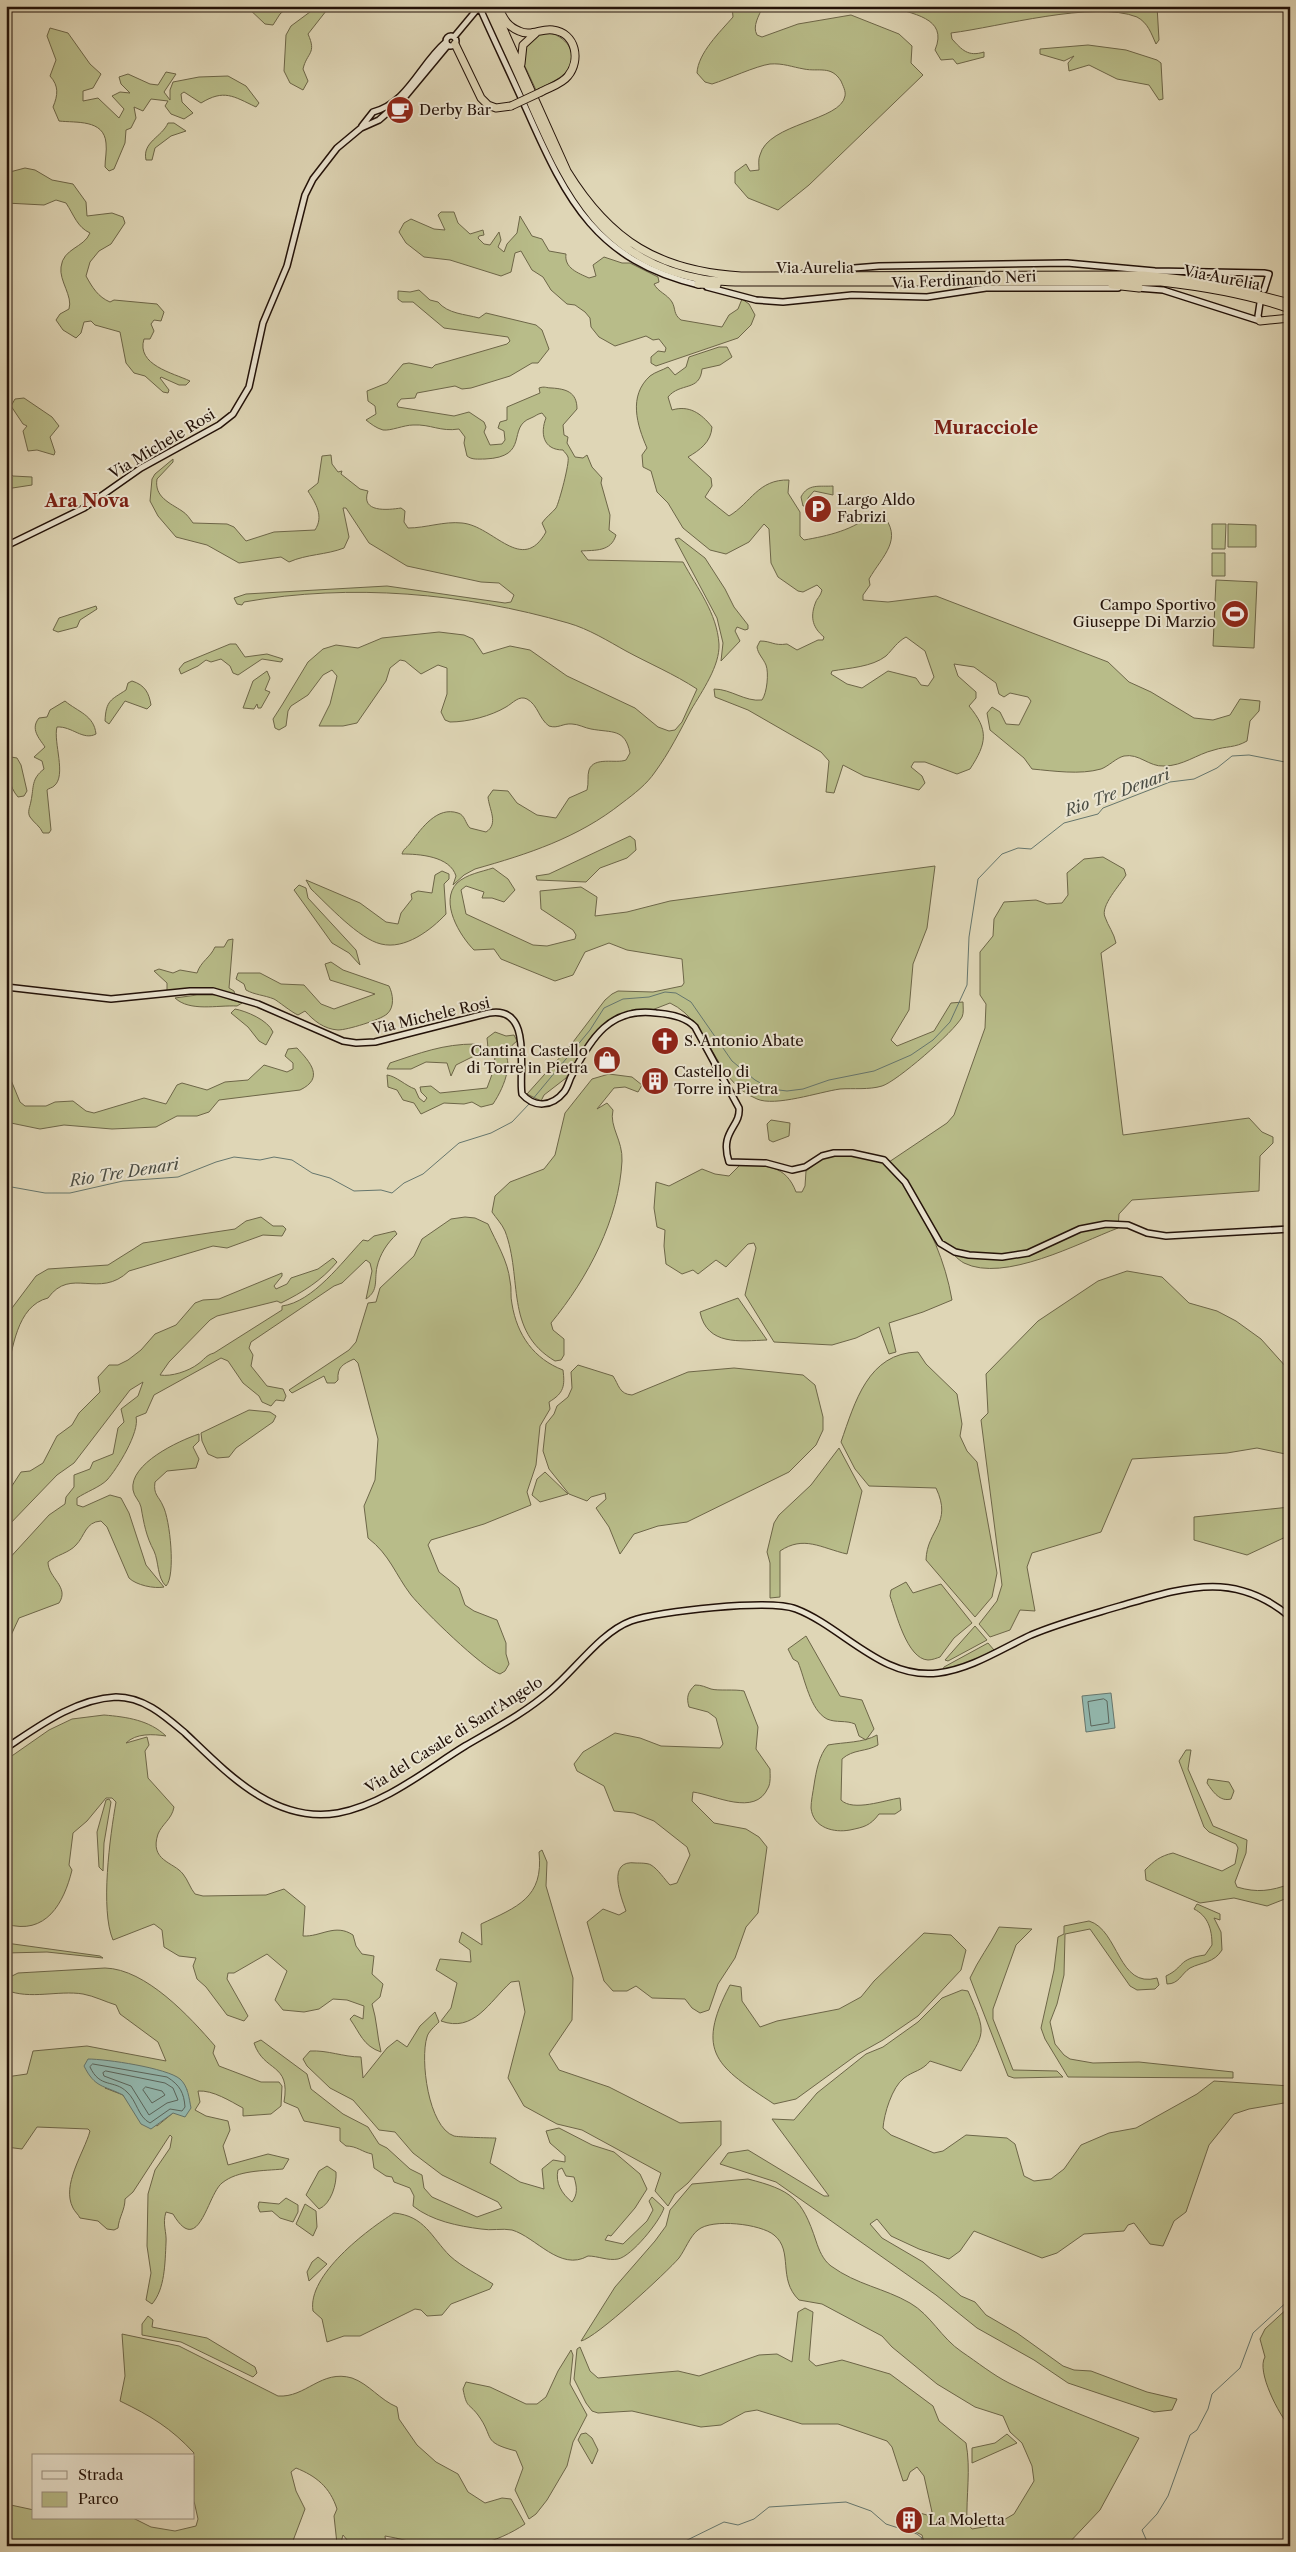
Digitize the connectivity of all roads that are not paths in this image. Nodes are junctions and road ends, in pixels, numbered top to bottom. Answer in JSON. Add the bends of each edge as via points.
{"nodes":[{"id":1,"x":482,"y":6,"type":"edge"},
{"id":2,"x":493,"y":6,"type":"edge"},
{"id":3,"x":498,"y":6,"type":"edge"},
{"id":4,"x":506,"y":23,"type":"junction"},
{"id":5,"x":536,"y":33,"type":"junction"},
{"id":6,"x":451,"y":42,"type":"junction"},
{"id":7,"x":521,"y":69,"type":"junction"},
{"id":8,"x":817,"y":271,"type":"joint"},
{"id":9,"x":1155,"y":271,"type":"junction"},
{"id":10,"x":783,"y":276,"type":"junction"},
{"id":11,"x":1194,"y":280,"type":"junction"},
{"id":12,"x":1074,"y":281,"type":"junction"},
{"id":13,"x":869,"y":282,"type":"junction"},
{"id":14,"x":698,"y":284,"type":"junction"},
{"id":15,"x":1139,"y":288,"type":"junction"},
{"id":16,"x":1264,"y":290,"type":"dead end"},
{"id":17,"x":1260,"y":303,"type":"dead end"},
{"id":18,"x":1290,"y":303,"type":"edge"},
{"id":19,"x":1290,"y":310,"type":"edge"},
{"id":20,"x":1290,"y":318,"type":"edge"},
{"id":21,"x":1260,"y":321,"type":"junction"},
{"id":22,"x":6,"y":546,"type":"edge"},
{"id":23,"x":6,"y":987,"type":"edge"},
{"id":24,"x":1290,"y":1229,"type":"edge"},
{"id":25,"x":1290,"y":1617,"type":"edge"},
{"id":26,"x":6,"y":1748,"type":"edge"}],
"edges":[{"from":1,"to":6,"type":"street","name":"Via Michele Rosi"},
{"from":1,"to":13,"type":"highway","name":"Via Aurelia","via":[[567,182],[595,219],[631,250],[671,270],[712,280]]},
{"from":1,"to":14,"type":"street","name":"Via Ferdinando Neri","via":[[554,171],[578,209],[600,234],[634,259],[666,275]]},
{"from":2,"to":7,"type":"highway","name":"Via Aurelia"},
{"from":3,"to":4,"type":"highway"},
{"from":4,"to":5,"type":"highway","via":[[523,33]]},
{"from":4,"to":7,"type":"highway"},
{"from":5,"to":6,"type":"highway","bridge":true,"via":[[548,29],[561,32],[571,41],[576,53],[568,76],[511,106],[496,108],[483,101]]},
{"from":5,"to":7,"type":"highway","via":[[522,48]]},
{"from":6,"to":22,"type":"street","name":"Via Michele Rosi","via":[[404,98],[380,114],[379,120],[373,118],[328,158],[307,190],[287,266],[262,323],[248,387],[233,414],[141,468],[84,508]]},
{"from":7,"to":10,"type":"highway","name":"Via Aurelia","via":[[567,171],[590,205],[620,236],[656,258],[686,269],[714,275]]},
{"from":8,"to":9,"type":"street","via":[[879,266],[1067,263]]},
{"from":8,"to":10,"type":"highway"},
{"from":9,"to":11,"type":"highway"},
{"from":9,"to":16,"type":"street","via":[[1269,274]]},
{"from":10,"to":11,"type":"highway","name":"Via Aurelia","via":[[1066,274],[1143,275]]},
{"from":11,"to":18,"type":"highway","name":"Via Aurelia"},
{"from":12,"to":13,"type":"highway","name":"Via Aurelia"},
{"from":12,"to":15,"type":"highway"},
{"from":12,"to":19,"type":"highway","name":"Via Aurelia","via":[[1161,282],[1210,287]]},
{"from":13,"to":14,"type":"highway","via":[[844,285]]},
{"from":14,"to":15,"type":"street","name":"Via Ferdinando Neri","via":[[776,302],[852,296],[927,297],[986,288]]},
{"from":15,"to":21,"type":"street","name":"Via Ferdinando Neri","via":[[1163,290]]},
{"from":17,"to":21,"type":"street"},
{"from":20,"to":21,"type":"highway"},
{"from":23,"to":24,"type":"street","name":"Via Michele Rosi","via":[[112,998],[194,990],[219,992],[272,1010],[338,1040],[356,1043],[375,1042],[500,1013],[512,1022],[521,1039],[524,1096],[539,1105],[561,1095],[595,1036],[611,1021],[634,1012],[670,1014],[695,1027],[739,1108],[738,1119],[727,1137],[728,1160],[732,1163],[766,1163],[792,1170],[834,1153],[884,1160],[905,1182],[939,1242],[955,1252],[1002,1257],[1028,1253],[1080,1229],[1106,1224],[1128,1225],[1166,1236]]},
{"from":25,"to":26,"type":"street","name":"Via del Casale di Sant'Angelo","via":[[1247,1591],[1197,1586],[1055,1626],[967,1665],[934,1674],[912,1672],[889,1664],[810,1616],[781,1605],[754,1604],[640,1618],[623,1624],[607,1636],[547,1694],[510,1719],[381,1798],[354,1809],[326,1814],[288,1810],[262,1798],[163,1715],[132,1699],[107,1698],[71,1709]]}]}
